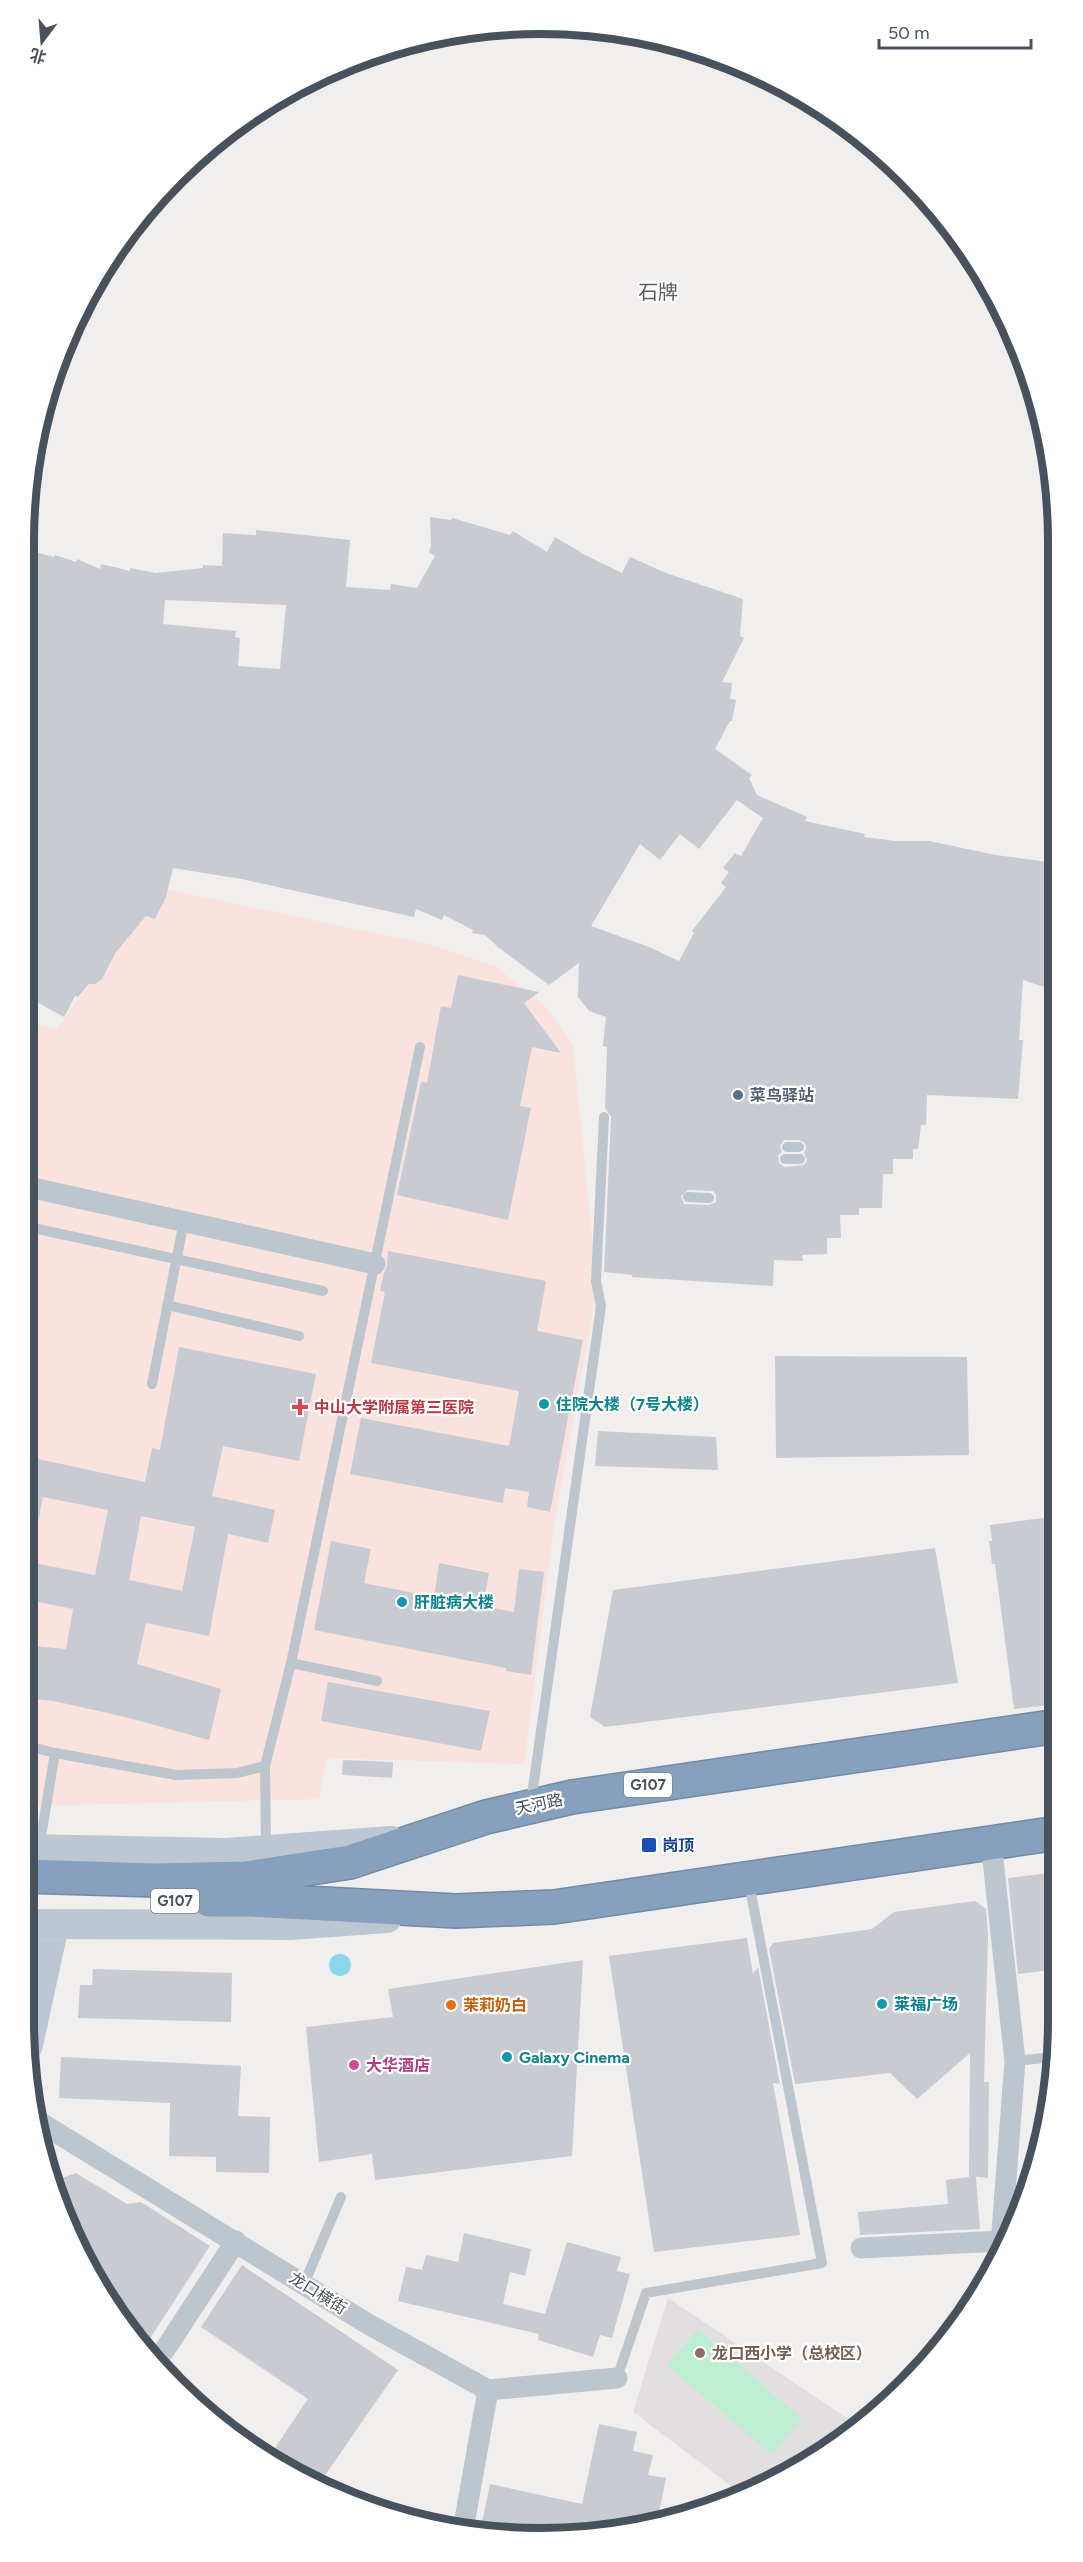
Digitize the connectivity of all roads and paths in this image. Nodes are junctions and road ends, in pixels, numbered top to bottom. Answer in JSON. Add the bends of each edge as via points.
{"nodes":[{"id":1,"x":420,"y":1047,"type":"dead end"},
{"id":2,"x":604,"y":1117,"type":"dead end"},
{"id":3,"x":799,"y":1147,"type":"dead end"},
{"id":4,"x":787,"y":1148,"type":"dead end"},
{"id":5,"x":785,"y":1159,"type":"dead end"},
{"id":6,"x":800,"y":1159,"type":"dead end"},
{"id":7,"x":34,"y":1188,"type":"edge"},
{"id":8,"x":688,"y":1197,"type":"dead end"},
{"id":9,"x":709,"y":1197,"type":"dead end"},
{"id":10,"x":184,"y":1221,"type":"junction"},
{"id":11,"x":34,"y":1228,"type":"edge"},
{"id":12,"x":176,"y":1260,"type":"junction"},
{"id":13,"x":375,"y":1264,"type":"junction"},
{"id":14,"x":323,"y":1291,"type":"dead end"},
{"id":15,"x":167,"y":1305,"type":"junction"},
{"id":16,"x":299,"y":1336,"type":"dead end"},
{"id":17,"x":152,"y":1384,"type":"dead end"},
{"id":18,"x":291,"y":1663,"type":"junction"},
{"id":19,"x":377,"y":1681,"type":"dead end"},
{"id":20,"x":1048,"y":1727,"type":"edge"},
{"id":21,"x":34,"y":1748,"type":"edge"},
{"id":22,"x":54,"y":1753,"type":"junction"},
{"id":23,"x":265,"y":1766,"type":"junction"},
{"id":24,"x":531,"y":1806,"type":"junction"},
{"id":25,"x":1048,"y":1834,"type":"edge"},
{"id":26,"x":34,"y":1837,"type":"edge"},
{"id":27,"x":423,"y":1839,"type":"junction"},
{"id":28,"x":991,"y":1842,"type":"junction"},
{"id":29,"x":266,"y":1851,"type":"junction"},
{"id":30,"x":34,"y":1858,"type":"edge"},
{"id":31,"x":34,"y":1860,"type":"edge"},
{"id":32,"x":748,"y":1880,"type":"junction"},
{"id":33,"x":101,"y":1890,"type":"junction"},
{"id":34,"x":34,"y":1897,"type":"edge"},
{"id":35,"x":456,"y":1911,"type":"junction"},
{"id":36,"x":34,"y":1924,"type":"edge"},
{"id":37,"x":54,"y":1925,"type":"junction"},
{"id":38,"x":34,"y":2017,"type":"edge"},
{"id":39,"x":1047,"y":2058,"type":"edge"},
{"id":40,"x":1015,"y":2061,"type":"junction"},
{"id":41,"x":46,"y":2126,"type":"edge"},
{"id":42,"x":341,"y":2196,"type":"dead end"},
{"id":43,"x":1002,"y":2233,"type":"edge"},
{"id":44,"x":236,"y":2241,"type":"junction"},
{"id":45,"x":997,"y":2242,"type":"edge"},
{"id":46,"x":861,"y":2248,"type":"dead end"},
{"id":47,"x":304,"y":2284,"type":"junction"},
{"id":48,"x":164,"y":2351,"type":"dead end"},
{"id":49,"x":617,"y":2378,"type":"joint"},
{"id":50,"x":488,"y":2390,"type":"junction"},
{"id":51,"x":465,"y":2521,"type":"edge"}],
"edges":[{"from":1,"to":13,"type":"lane"},
{"from":2,"to":24,"type":"lane","via":[[596,1281],[601,1306]]},
{"from":3,"to":4,"type":"lane"},
{"from":5,"to":6,"type":"lane"},
{"from":7,"to":10,"type":"street"},
{"from":8,"to":9,"type":"lane"},
{"from":10,"to":12,"type":"lane"},
{"from":10,"to":13,"type":"street"},
{"from":11,"to":12,"type":"lane"},
{"from":12,"to":14,"type":"lane"},
{"from":12,"to":15,"type":"lane"},
{"from":13,"to":18,"type":"lane"},
{"from":15,"to":16,"type":"lane"},
{"from":15,"to":17,"type":"lane"},
{"from":18,"to":19,"type":"lane"},
{"from":18,"to":23,"type":"lane"},
{"from":20,"to":24,"type":"highway","name":"天河路","number":"G107","via":[[614,1790]]},
{"from":21,"to":22,"type":"lane"},
{"from":22,"to":23,"type":"lane","via":[[176,1775],[237,1773]]},
{"from":22,"to":26,"type":"lane"},
{"from":23,"to":29,"type":"lane"},
{"from":24,"to":27,"type":"highway","name":"天河路","number":"G107"},
{"from":25,"to":28,"type":"highway","name":"天河路","number":"G107"},
{"from":27,"to":29,"type":"main road"},
{"from":27,"to":33,"type":"highway","name":"天河路","number":"G107","via":[[350,1862],[246,1878]]},
{"from":28,"to":32,"type":"highway","name":"天河路","number":"G107"},
{"from":28,"to":40,"type":"street"},
{"from":29,"to":30,"type":"main road"},
{"from":31,"to":33,"type":"highway","name":"天河路","number":"G107"},
{"from":32,"to":35,"type":"highway","name":"天河路","number":"G107","via":[[554,1907]]},
{"from":32,"to":49,"type":"lane","via":[[822,2263],[646,2293]]},
{"from":33,"to":34,"type":"highway","name":"天河路","number":"G107"},
{"from":33,"to":35,"type":"highway","name":"天河路","number":"G107"},
{"from":35,"to":37,"type":"main road","via":[[310,1924]]},
{"from":36,"to":37,"type":"main road"},
{"from":37,"to":38,"type":"main road"},
{"from":39,"to":40,"type":"lane"},
{"from":40,"to":43,"type":"street"},
{"from":41,"to":44,"type":"street","name":"龙口横街"},
{"from":42,"to":47,"type":"lane"},
{"from":44,"to":47,"type":"street","name":"龙口横街"},
{"from":44,"to":48,"type":"street"},
{"from":45,"to":46,"type":"street","via":[[921,2242]]},
{"from":47,"to":50,"type":"street","name":"龙口横街"},
{"from":49,"to":50,"type":"street"},
{"from":50,"to":51,"type":"street"}]}
